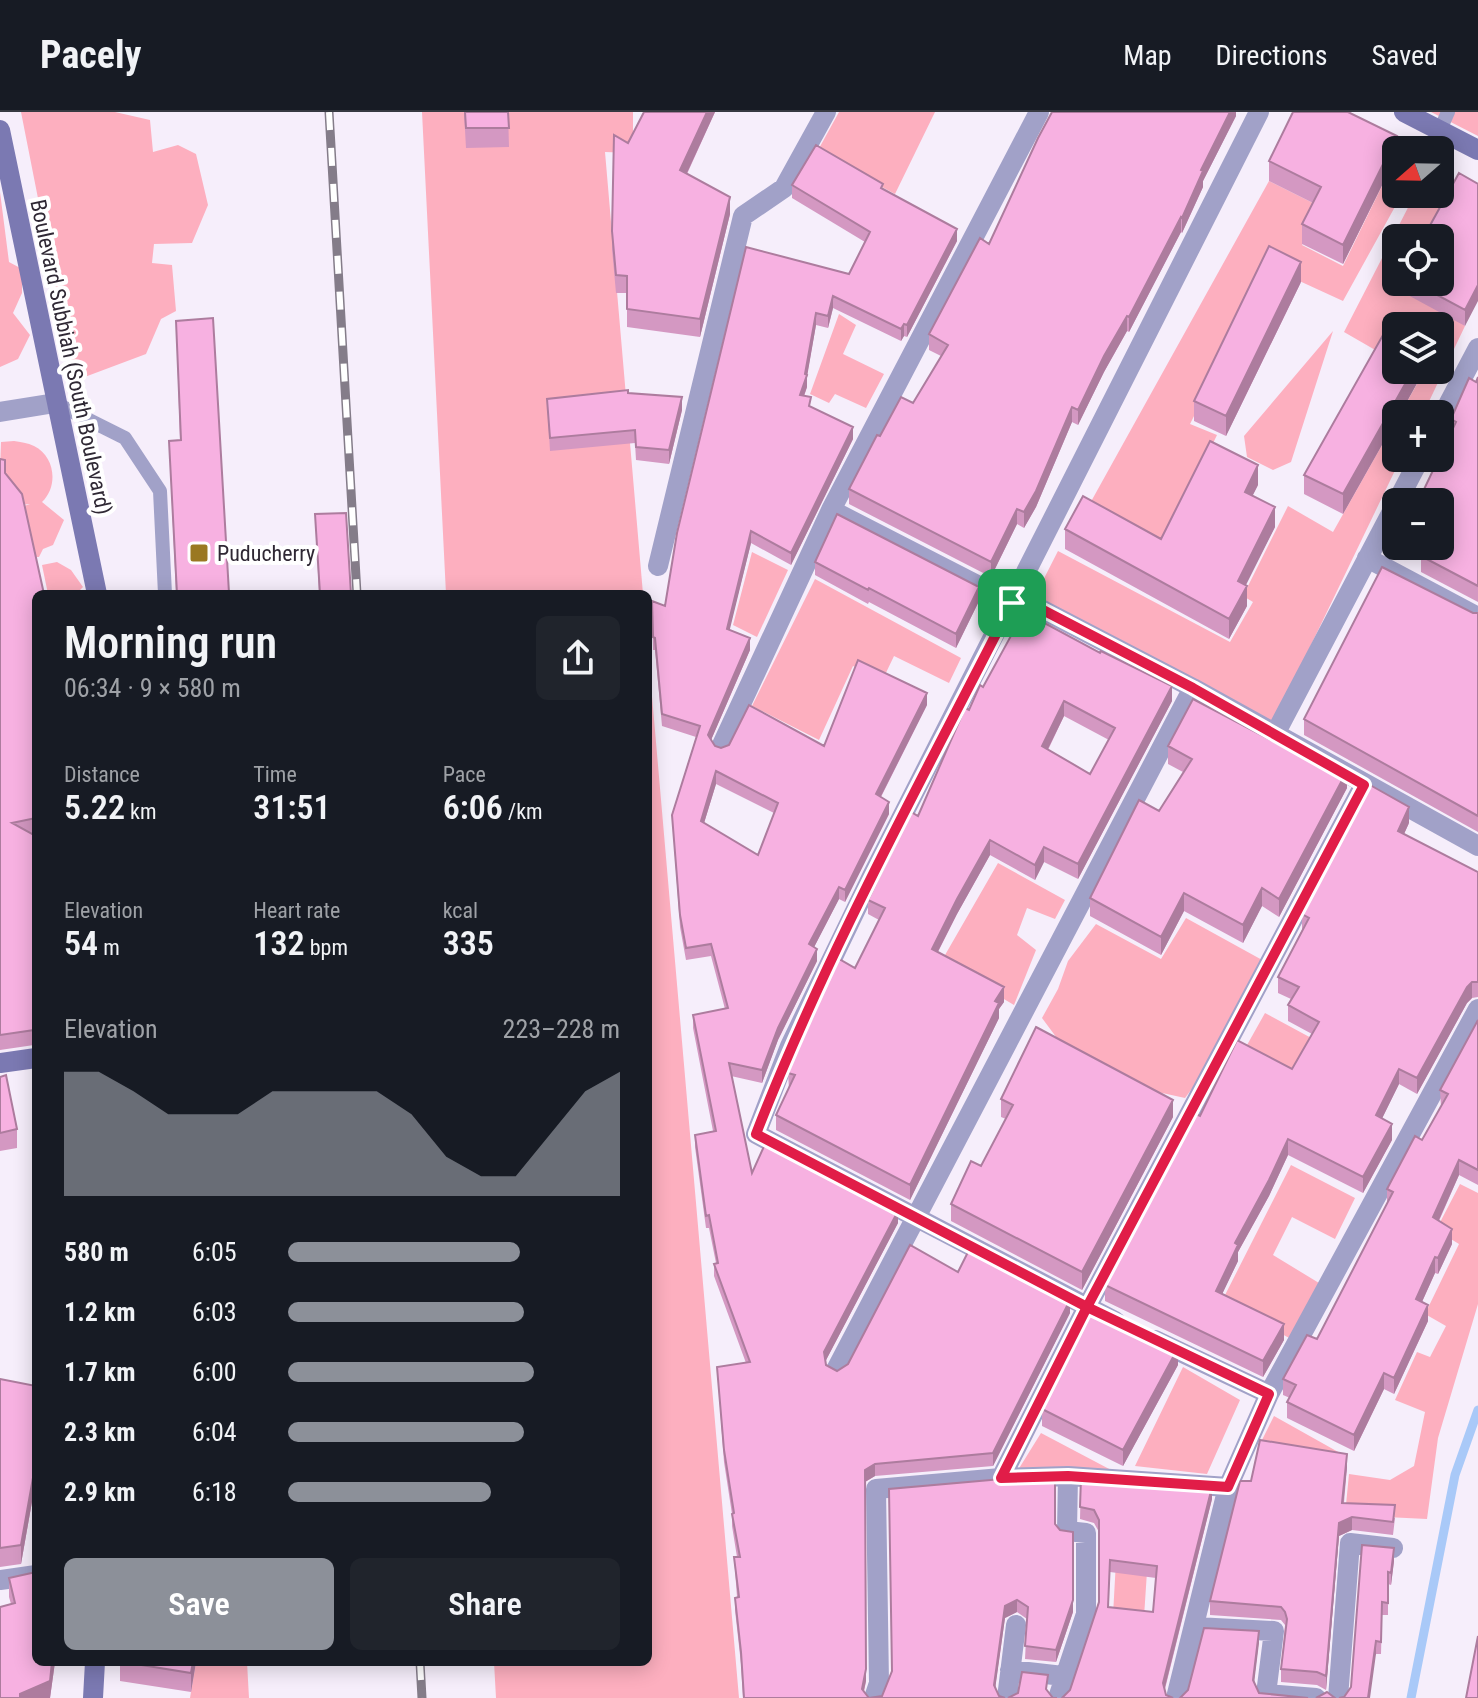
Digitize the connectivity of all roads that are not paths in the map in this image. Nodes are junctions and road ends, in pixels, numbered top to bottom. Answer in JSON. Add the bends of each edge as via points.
{"nodes":[{"id":1,"x":826,"y":112,"type":"edge"},
{"id":2,"x":1039,"y":112,"type":"edge"},
{"id":3,"x":1259,"y":112,"type":"edge"},
{"id":4,"x":1404,"y":112,"type":"edge"},
{"id":5,"x":1444,"y":121,"type":"edge"},
{"id":6,"x":0,"y":130,"type":"edge"},
{"id":7,"x":1478,"y":150,"type":"edge"},
{"id":8,"x":1478,"y":348,"type":"edge"},
{"id":9,"x":1451,"y":400,"type":"edge"},
{"id":10,"x":55,"y":403,"type":"junction"},
{"id":11,"x":0,"y":412,"type":"edge"},
{"id":12,"x":831,"y":510,"type":"junction"},
{"id":13,"x":1382,"y":530,"type":"edge"},
{"id":14,"x":1367,"y":558,"type":"junction"},
{"id":15,"x":658,"y":566,"type":"dead end"},
{"id":16,"x":96,"y":590,"type":"edge"},
{"id":17,"x":165,"y":590,"type":"edge"},
{"id":18,"x":1014,"y":600,"type":"junction"},
{"id":19,"x":1478,"y":617,"type":"edge"},
{"id":20,"x":1193,"y":688,"type":"junction"},
{"id":21,"x":1275,"y":734,"type":"junction"},
{"id":22,"x":721,"y":747,"type":"edge"},
{"id":23,"x":1364,"y":785,"type":"junction"},
{"id":24,"x":1478,"y":846,"type":"edge"},
{"id":25,"x":1478,"y":1009,"type":"edge"},
{"id":26,"x":32,"y":1059,"type":"edge"},
{"id":27,"x":0,"y":1063,"type":"edge"},
{"id":28,"x":916,"y":1218,"type":"junction"},
{"id":29,"x":1087,"y":1307,"type":"junction"},
{"id":30,"x":836,"y":1370,"type":"edge"},
{"id":31,"x":1269,"y":1394,"type":"junction"},
{"id":32,"x":1068,"y":1476,"type":"junction"},
{"id":33,"x":1001,"y":1478,"type":"junction"},
{"id":34,"x":1228,"y":1487,"type":"junction"},
{"id":35,"x":1393,"y":1548,"type":"edge"},
{"id":36,"x":32,"y":1576,"type":"edge"},
{"id":37,"x":0,"y":1580,"type":"edge"},
{"id":38,"x":1016,"y":1625,"type":"dead end"},
{"id":39,"x":1196,"y":1627,"type":"junction"},
{"id":40,"x":95,"y":1666,"type":"edge"},
{"id":41,"x":1010,"y":1670,"type":"junction"},
{"id":42,"x":1063,"y":1676,"type":"junction"},
{"id":43,"x":93,"y":1698,"type":"edge"},
{"id":44,"x":874,"y":1698,"type":"edge"},
{"id":45,"x":1007,"y":1698,"type":"edge"},
{"id":46,"x":1058,"y":1698,"type":"edge"},
{"id":47,"x":1176,"y":1698,"type":"edge"},
{"id":48,"x":1316,"y":1698,"type":"edge"},
{"id":49,"x":1338,"y":1698,"type":"edge"}],
"edges":[{"from":1,"to":15,"type":"street","via":[[784,188],[743,216]]},
{"from":2,"to":12,"type":"street"},
{"from":3,"to":18,"type":"street"},
{"from":4,"to":5,"type":"main road"},
{"from":5,"to":7,"type":"main road"},
{"from":6,"to":10,"type":"main road","name":"Boulevard Subbiah (South Boulevard)"},
{"from":8,"to":9,"type":"street"},
{"from":10,"to":11,"type":"street"},
{"from":10,"to":16,"type":"main road","name":"Boulevard Subbiah (South Boulevard)"},
{"from":10,"to":17,"type":"lane","via":[[125,438],[160,491]]},
{"from":12,"to":18,"type":"street"},
{"from":12,"to":22,"type":"street"},
{"from":13,"to":14,"type":"street"},
{"from":14,"to":19,"type":"street"},
{"from":14,"to":21,"type":"street"},
{"from":18,"to":20,"type":"street"},
{"from":18,"to":28,"type":"street","via":[[873,874],[790,1046],[756,1134]]},
{"from":20,"to":21,"type":"street"},
{"from":20,"to":28,"type":"street"},
{"from":21,"to":23,"type":"street"},
{"from":23,"to":24,"type":"street"},
{"from":23,"to":29,"type":"street"},
{"from":25,"to":31,"type":"street"},
{"from":26,"to":27,"type":"main road"},
{"from":28,"to":29,"type":"street"},
{"from":28,"to":30,"type":"street"},
{"from":29,"to":31,"type":"street"},
{"from":29,"to":33,"type":"street"},
{"from":31,"to":34,"type":"street"},
{"from":32,"to":33,"type":"street"},
{"from":32,"to":34,"type":"street"},
{"from":32,"to":42,"type":"street","via":[[1067,1531],[1086,1533],[1086,1614]]},
{"from":33,"to":44,"type":"street","via":[[876,1489],[879,1683]]},
{"from":34,"to":39,"type":"street"},
{"from":35,"to":49,"type":"street","via":[[1350,1543]]},
{"from":36,"to":37,"type":"street"},
{"from":38,"to":41,"type":"street"},
{"from":39,"to":47,"type":"street"},
{"from":39,"to":48,"type":"street","via":[[1274,1631],[1266,1694]]},
{"from":40,"to":43,"type":"main road"},
{"from":41,"to":42,"type":"street"},
{"from":41,"to":45,"type":"street"},
{"from":42,"to":46,"type":"street"}]}
